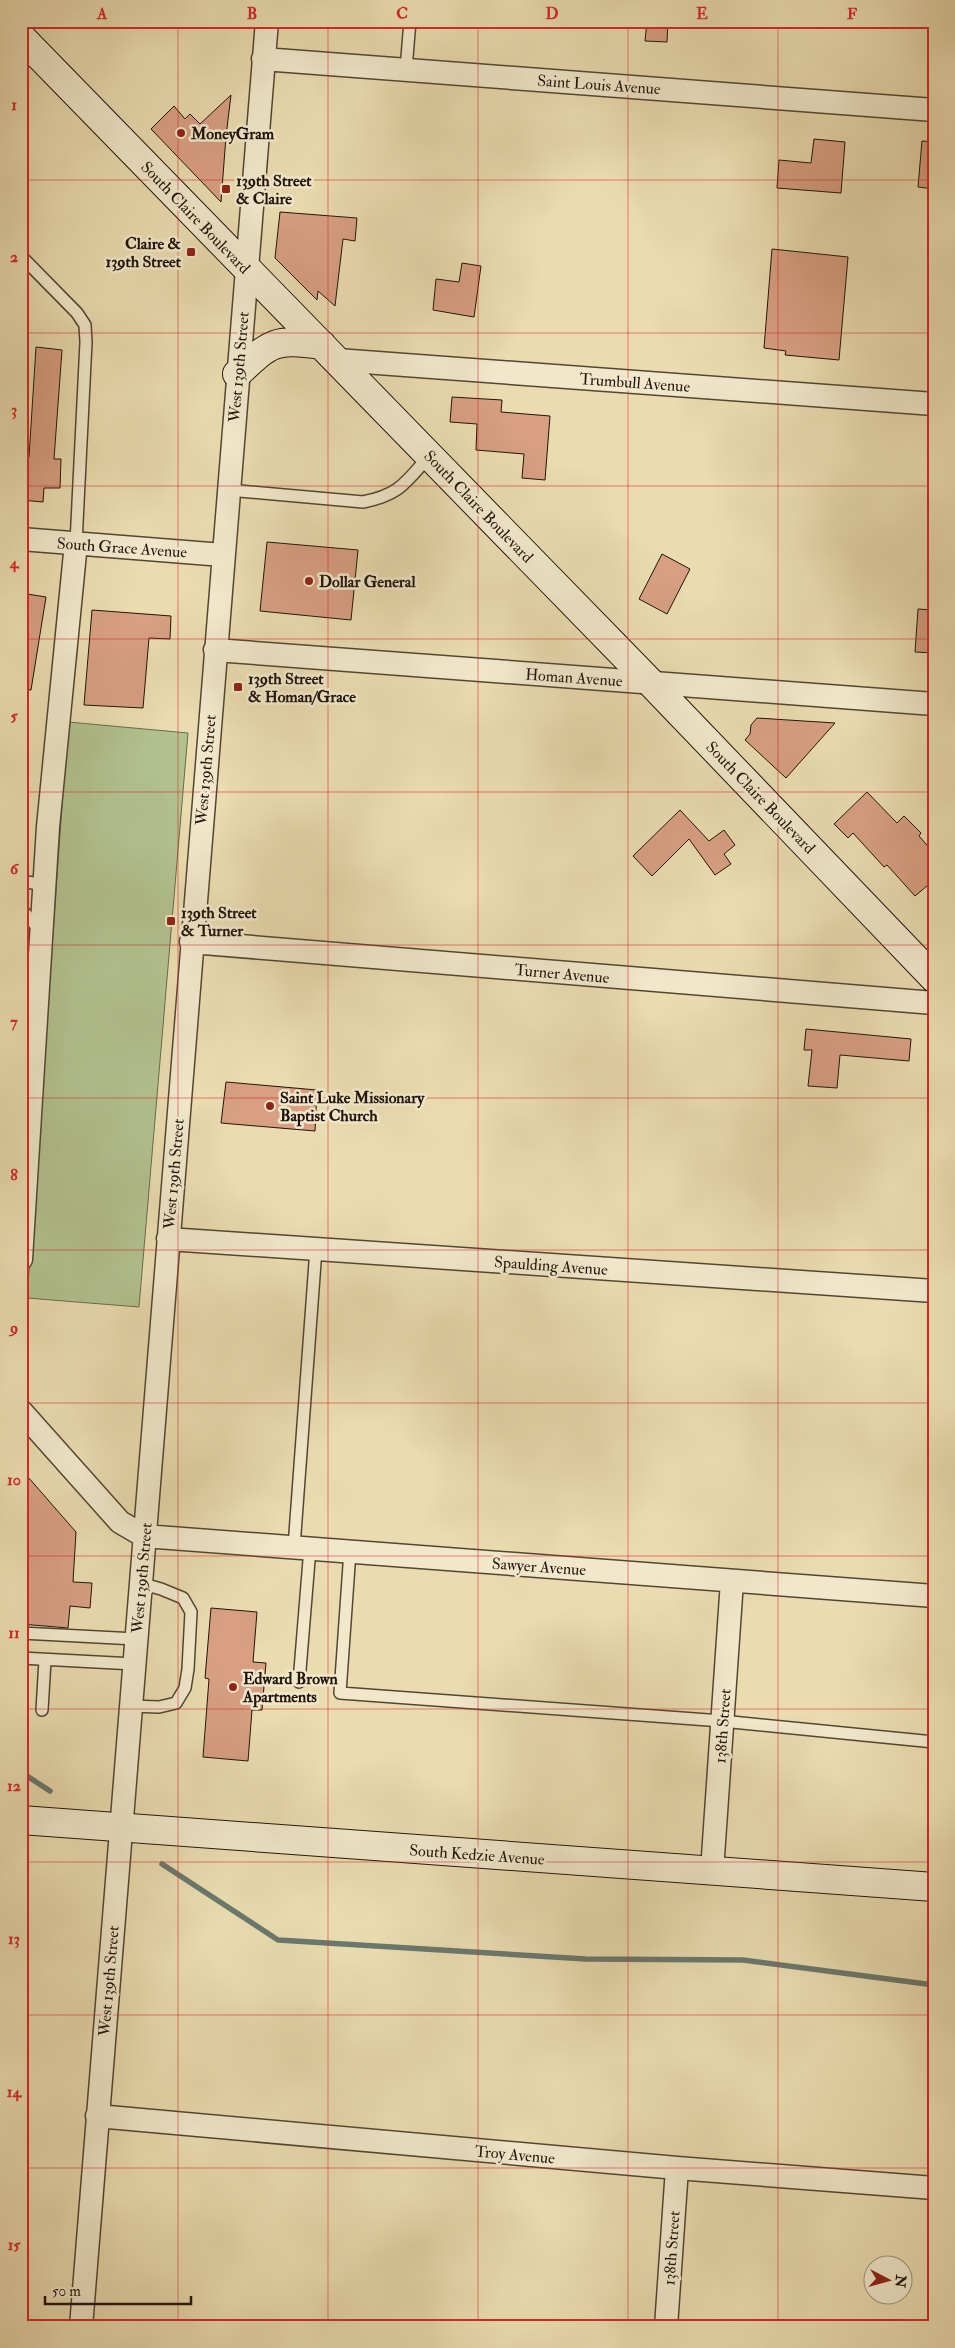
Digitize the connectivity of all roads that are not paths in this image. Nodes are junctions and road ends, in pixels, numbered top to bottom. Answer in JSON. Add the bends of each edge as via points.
{"nodes":[{"id":1,"x":266,"y":21,"type":"edge"},
{"id":2,"x":410,"y":21,"type":"edge"},
{"id":3,"x":21,"y":36,"type":"edge"},
{"id":4,"x":263,"y":59,"type":"junction"},
{"id":5,"x":406,"y":70,"type":"junction"},
{"id":6,"x":934,"y":110,"type":"edge"},
{"id":7,"x":21,"y":256,"type":"edge"},
{"id":8,"x":246,"y":269,"type":"junction"},
{"id":9,"x":329,"y":352,"type":"junction"},
{"id":10,"x":237,"y":374,"type":"junction"},
{"id":11,"x":934,"y":404,"type":"edge"},
{"id":12,"x":430,"y":455,"type":"junction"},
{"id":13,"x":228,"y":490,"type":"junction"},
{"id":14,"x":21,"y":539,"type":"edge"},
{"id":15,"x":76,"y":543,"type":"junction"},
{"id":16,"x":223,"y":554,"type":"junction"},
{"id":17,"x":215,"y":650,"type":"junction"},
{"id":18,"x":651,"y":683,"type":"junction"},
{"id":19,"x":934,"y":704,"type":"edge"},
{"id":20,"x":21,"y":881,"type":"edge"},
{"id":21,"x":45,"y":885,"type":"junction"},
{"id":22,"x":21,"y":908,"type":"edge"},
{"id":23,"x":42,"y":932,"type":"junction"},
{"id":24,"x":191,"y":942,"type":"junction"},
{"id":25,"x":934,"y":978,"type":"edge"},
{"id":26,"x":934,"y":1003,"type":"edge"},
{"id":27,"x":168,"y":1240,"type":"junction"},
{"id":28,"x":316,"y":1249,"type":"junction"},
{"id":29,"x":21,"y":1259,"type":"edge"},
{"id":30,"x":934,"y":1291,"type":"edge"},
{"id":31,"x":21,"y":1411,"type":"edge"},
{"id":32,"x":144,"y":1536,"type":"junction"},
{"id":33,"x":302,"y":1548,"type":"junction"},
{"id":34,"x":350,"y":1551,"type":"junction"},
{"id":35,"x":732,"y":1580,"type":"junction"},
{"id":36,"x":140,"y":1584,"type":"junction"},
{"id":37,"x":934,"y":1596,"type":"edge"},
{"id":38,"x":21,"y":1633,"type":"edge"},
{"id":39,"x":136,"y":1639,"type":"junction"},
{"id":40,"x":21,"y":1658,"type":"edge"},
{"id":41,"x":45,"y":1660,"type":"junction"},
{"id":42,"x":134,"y":1664,"type":"junction"},
{"id":43,"x":299,"y":1682,"type":"dead end"},
{"id":44,"x":130,"y":1706,"type":"junction"},
{"id":45,"x":42,"y":1710,"type":"dead end"},
{"id":46,"x":722,"y":1721,"type":"junction"},
{"id":47,"x":934,"y":1742,"type":"edge"},
{"id":48,"x":21,"y":1820,"type":"edge"},
{"id":49,"x":120,"y":1828,"type":"junction"},
{"id":50,"x":712,"y":1871,"type":"junction"},
{"id":51,"x":934,"y":1888,"type":"edge"},
{"id":52,"x":98,"y":2116,"type":"junction"},
{"id":53,"x":677,"y":2168,"type":"junction"},
{"id":54,"x":934,"y":2188,"type":"edge"},
{"id":55,"x":81,"y":2327,"type":"edge"},
{"id":56,"x":666,"y":2327,"type":"edge"}],
"edges":[{"from":1,"to":4,"type":"street","name":"West 139th Street"},
{"from":2,"to":5,"type":"lane"},
{"from":3,"to":8,"type":"street","name":"South Claire Boulevard"},
{"from":4,"to":5,"type":"street","name":"Saint Louis Avenue"},
{"from":4,"to":8,"type":"street","name":"West 139th Street"},
{"from":5,"to":6,"type":"street","name":"Saint Louis Avenue"},
{"from":7,"to":15,"type":"lane","via":[[85,325]]},
{"from":8,"to":9,"type":"street","name":"South Claire Boulevard"},
{"from":8,"to":10,"type":"street","name":"West 139th Street"},
{"from":9,"to":10,"type":"street","via":[[282,342],[268,347]]},
{"from":9,"to":11,"type":"street","name":"Trumbull Avenue"},
{"from":9,"to":12,"type":"street","name":"South Claire Boulevard"},
{"from":10,"to":13,"type":"street","name":"West 139th Street"},
{"from":12,"to":13,"type":"lane","via":[[401,488],[385,498],[363,502]]},
{"from":12,"to":18,"type":"street","name":"South Claire Boulevard"},
{"from":13,"to":16,"type":"street","name":"West 139th Street"},
{"from":14,"to":15,"type":"street","name":"South Grace Avenue"},
{"from":15,"to":16,"type":"street","name":"South Grace Avenue"},
{"from":15,"to":21,"type":"street"},
{"from":16,"to":17,"type":"street","name":"West 139th Street"},
{"from":17,"to":18,"type":"street","name":"Homan Avenue"},
{"from":17,"to":24,"type":"street","name":"West 139th Street"},
{"from":18,"to":19,"type":"street","name":"Homan Avenue"},
{"from":18,"to":25,"type":"street","name":"South Claire Boulevard"},
{"from":20,"to":21,"type":"lane"},
{"from":21,"to":23,"type":"street"},
{"from":22,"to":23,"type":"lane"},
{"from":23,"to":29,"type":"street"},
{"from":24,"to":26,"type":"street","name":"Turner Avenue"},
{"from":24,"to":27,"type":"street","name":"West 139th Street"},
{"from":27,"to":28,"type":"street","name":"Spaulding Avenue"},
{"from":27,"to":32,"type":"street","name":"West 139th Street"},
{"from":28,"to":30,"type":"street","name":"Spaulding Avenue"},
{"from":28,"to":33,"type":"lane"},
{"from":31,"to":32,"type":"street","via":[[120,1522]]},
{"from":32,"to":33,"type":"street","name":"Sawyer Avenue"},
{"from":32,"to":36,"type":"street","name":"West 139th Street"},
{"from":33,"to":34,"type":"street","name":"Sawyer Avenue"},
{"from":33,"to":43,"type":"lane"},
{"from":34,"to":35,"type":"street","name":"Sawyer Avenue"},
{"from":34,"to":46,"type":"lane","via":[[340,1693]]},
{"from":35,"to":37,"type":"street","name":"Sawyer Avenue"},
{"from":35,"to":46,"type":"street","name":"138th Street"},
{"from":36,"to":39,"type":"street","name":"West 139th Street"},
{"from":36,"to":44,"type":"lane","via":[[161,1588],[182,1598],[191,1612],[188,1669],[185,1688],[176,1703],[159,1707]]},
{"from":38,"to":39,"type":"lane"},
{"from":39,"to":42,"type":"street","name":"West 139th Street"},
{"from":40,"to":41,"type":"lane"},
{"from":41,"to":42,"type":"lane"},
{"from":41,"to":45,"type":"lane"},
{"from":42,"to":44,"type":"street","name":"West 139th Street"},
{"from":44,"to":49,"type":"street","name":"West 139th Street"},
{"from":46,"to":47,"type":"lane"},
{"from":46,"to":50,"type":"street","name":"138th Street"},
{"from":48,"to":49,"type":"street","name":"South Kedzie Avenue"},
{"from":49,"to":50,"type":"street","name":"South Kedzie Avenue"},
{"from":49,"to":52,"type":"street","name":"West 139th Street"},
{"from":50,"to":51,"type":"street","name":"South Kedzie Avenue"},
{"from":52,"to":53,"type":"street","name":"Troy Avenue"},
{"from":52,"to":55,"type":"street","name":"West 139th Street"},
{"from":53,"to":54,"type":"street","name":"Troy Avenue"},
{"from":53,"to":56,"type":"street","name":"138th Street"}]}
